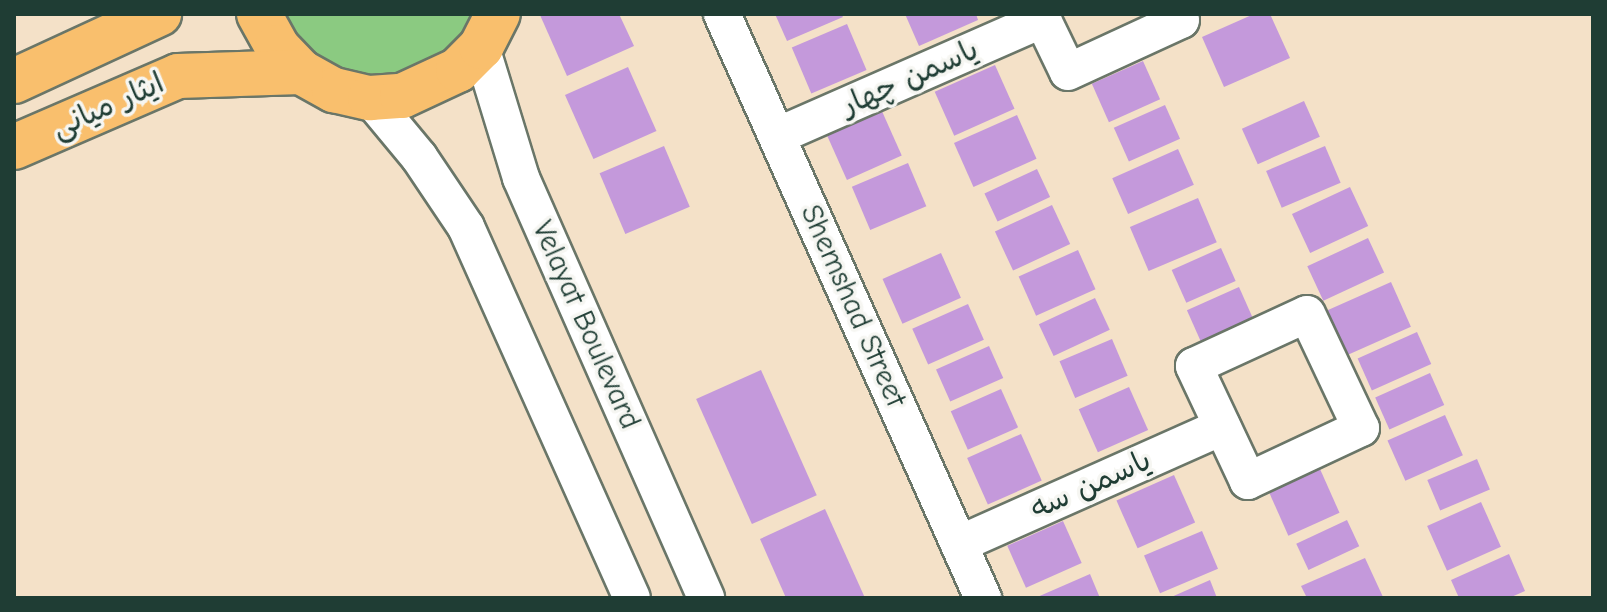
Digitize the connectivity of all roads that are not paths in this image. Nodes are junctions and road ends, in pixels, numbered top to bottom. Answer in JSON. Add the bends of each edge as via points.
{"nodes":[{"id":1,"x":159,"y":14,"type":"edge"},
{"id":2,"x":259,"y":14,"type":"edge"},
{"id":3,"x":722,"y":14,"type":"edge"},
{"id":4,"x":1178,"y":14,"type":"edge"},
{"id":5,"x":1042,"y":16,"type":"edge"},
{"id":6,"x":489,"y":31,"type":"edge"},
{"id":7,"x":301,"y":72,"type":"junction"},
{"id":8,"x":14,"y":81,"type":"edge"},
{"id":9,"x":370,"y":98,"type":"junction"},
{"id":10,"x":777,"y":136,"type":"junction"},
{"id":11,"x":14,"y":147,"type":"edge"},
{"id":12,"x":1222,"y":427,"type":"junction"},
{"id":13,"x":959,"y":544,"type":"junction"},
{"id":14,"x":632,"y":598,"type":"edge"},
{"id":15,"x":706,"y":598,"type":"edge"},
{"id":16,"x":983,"y":598,"type":"edge"}],
"edges":[{"from":1,"to":8,"type":"main road","name":"ایثار میانی"},
{"from":2,"to":7,"type":"main road","via":[[277,47]]},
{"from":3,"to":10,"type":"street","name":"Shemshad Street"},
{"from":4,"to":5,"type":"street","via":[[1181,20],[1068,72]]},
{"from":5,"to":10,"type":"street","name":"یاسمن چهار"},
{"from":6,"to":9,"type":"main road","via":[[432,86],[402,96]]},
{"from":6,"to":15,"type":"street","name":"Velayat Boulevard","via":[[521,178]]},
{"from":7,"to":9,"type":"main road","via":[[334,90]]},
{"from":7,"to":11,"type":"main road","name":"ایثار میانی","via":[[178,76]]},
{"from":9,"to":14,"type":"street","via":[[419,157],[466,227]]},
{"from":10,"to":13,"type":"street","name":"Shemshad Street"},
{"from":12,"to":12,"type":"street","via":[[1248,481],[1361,428],[1307,314],[1194,366]]},
{"from":12,"to":13,"type":"street","name":"یاسمن سه"},
{"from":13,"to":16,"type":"street","name":"Shemshad Street"}]}
